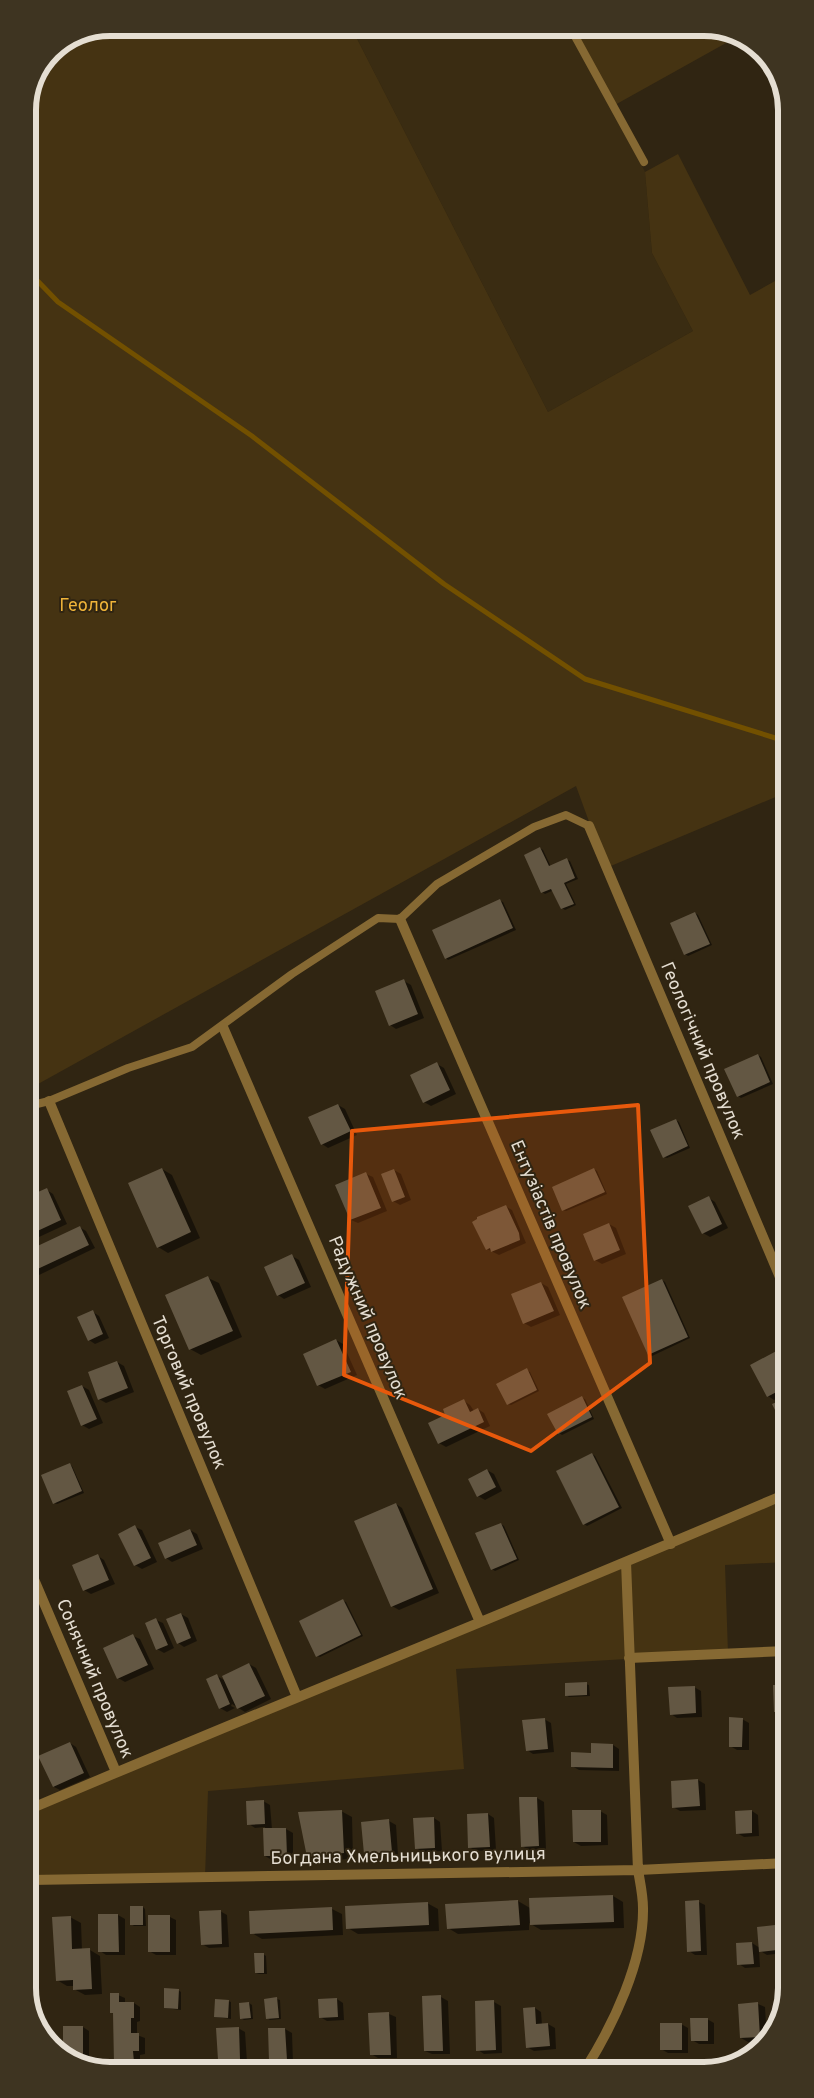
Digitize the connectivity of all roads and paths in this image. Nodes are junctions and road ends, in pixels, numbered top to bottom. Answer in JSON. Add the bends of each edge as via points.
{"nodes":[{"id":1,"x":574,"y":36,"type":"edge"},
{"id":2,"x":644,"y":162,"type":"dead end"},
{"id":3,"x":589,"y":826,"type":"joint"},
{"id":4,"x":400,"y":919,"type":"junction"},
{"id":5,"x":223,"y":1027,"type":"junction"},
{"id":6,"x":49,"y":1101,"type":"junction"},
{"id":7,"x":36,"y":1104,"type":"edge"},
{"id":8,"x":778,"y":1272,"type":"edge"},
{"id":9,"x":778,"y":1497,"type":"edge"},
{"id":10,"x":671,"y":1544,"type":"junction"},
{"id":11,"x":626,"y":1562,"type":"junction"},
{"id":12,"x":36,"y":1584,"type":"edge"},
{"id":13,"x":480,"y":1622,"type":"junction"},
{"id":14,"x":778,"y":1651,"type":"edge"},
{"id":15,"x":629,"y":1658,"type":"junction"},
{"id":16,"x":297,"y":1697,"type":"junction"},
{"id":17,"x":116,"y":1772,"type":"junction"},
{"id":18,"x":36,"y":1806,"type":"edge"},
{"id":19,"x":778,"y":1863,"type":"edge"},
{"id":20,"x":638,"y":1870,"type":"junction"},
{"id":21,"x":36,"y":1880,"type":"edge"},
{"id":22,"x":590,"y":2062,"type":"edge"}],
"edges":[{"from":1,"to":2,"type":"lane"},
{"from":3,"to":4,"type":"lane","via":[[566,816],[534,827],[437,884]]},
{"from":3,"to":8,"type":"street","name":"Геологічний провулок"},
{"from":4,"to":5,"type":"lane","via":[[378,918],[292,974]]},
{"from":4,"to":10,"type":"street","name":"Ентузіастів провулок"},
{"from":5,"to":6,"type":"lane","via":[[192,1047],[128,1068]]},
{"from":5,"to":13,"type":"street","name":"Радужний провулок"},
{"from":6,"to":7,"type":"lane"},
{"from":6,"to":16,"type":"street","name":"Торговий провулок"},
{"from":9,"to":10,"type":"street"},
{"from":10,"to":11,"type":"street"},
{"from":11,"to":13,"type":"street"},
{"from":11,"to":15,"type":"street"},
{"from":12,"to":17,"type":"street","name":"Сонячний провулок"},
{"from":13,"to":16,"type":"street"},
{"from":14,"to":15,"type":"street"},
{"from":15,"to":20,"type":"street"},
{"from":16,"to":17,"type":"street"},
{"from":17,"to":18,"type":"street"},
{"from":19,"to":20,"type":"street","name":"Богдана Хмельницького вулиця"},
{"from":20,"to":21,"type":"street","name":"Богдана Хмельницького вулиця"},
{"from":20,"to":22,"type":"street","via":[[643,1909],[639,1944],[608,2034]]}]}
